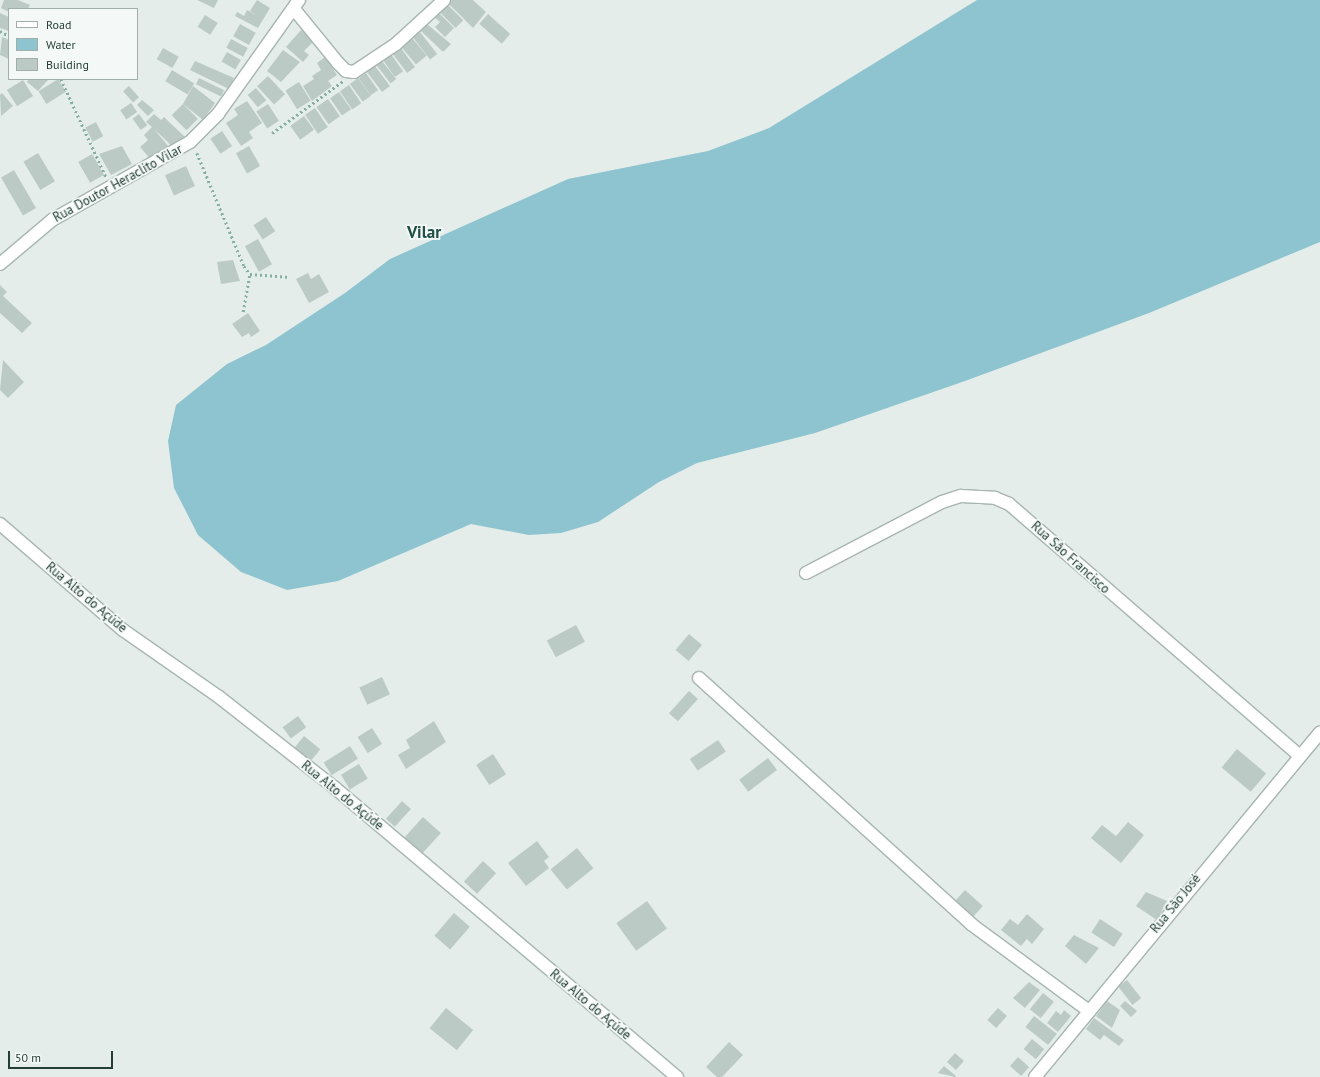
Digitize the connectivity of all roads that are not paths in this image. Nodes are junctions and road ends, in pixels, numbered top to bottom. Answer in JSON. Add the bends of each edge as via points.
{"nodes":[{"id":1,"x":444,"y":0,"type":"edge"},
{"id":2,"x":297,"y":4,"type":"edge"},
{"id":3,"x":0,"y":264,"type":"edge"},
{"id":4,"x":0,"y":524,"type":"edge"},
{"id":5,"x":806,"y":573,"type":"dead end"},
{"id":6,"x":699,"y":678,"type":"dead end"},
{"id":7,"x":1320,"y":733,"type":"edge"},
{"id":8,"x":1300,"y":756,"type":"junction"},
{"id":9,"x":1089,"y":1011,"type":"junction"},
{"id":10,"x":678,"y":1077,"type":"edge"},
{"id":11,"x":1034,"y":1077,"type":"edge"}],
"edges":[{"from":1,"to":2,"type":"street","via":[[355,71],[332,58]]},
{"from":2,"to":3,"type":"street","name":"Rua Doutor Heraclito Vilar","via":[[218,114],[190,142],[52,220]]},
{"from":4,"to":10,"type":"street","name":"Rua Alto do Açúde","via":[[123,630],[219,697],[335,788]]},
{"from":5,"to":8,"type":"street","name":"Rua Sâo Francisco","via":[[942,502],[961,496],[995,498],[1010,504]]},
{"from":6,"to":9,"type":"street","via":[[971,924]]},
{"from":7,"to":8,"type":"street","name":"Rua São José"},
{"from":8,"to":9,"type":"street","name":"Rua São José"},
{"from":9,"to":11,"type":"street","name":"Rua São José"}]}
